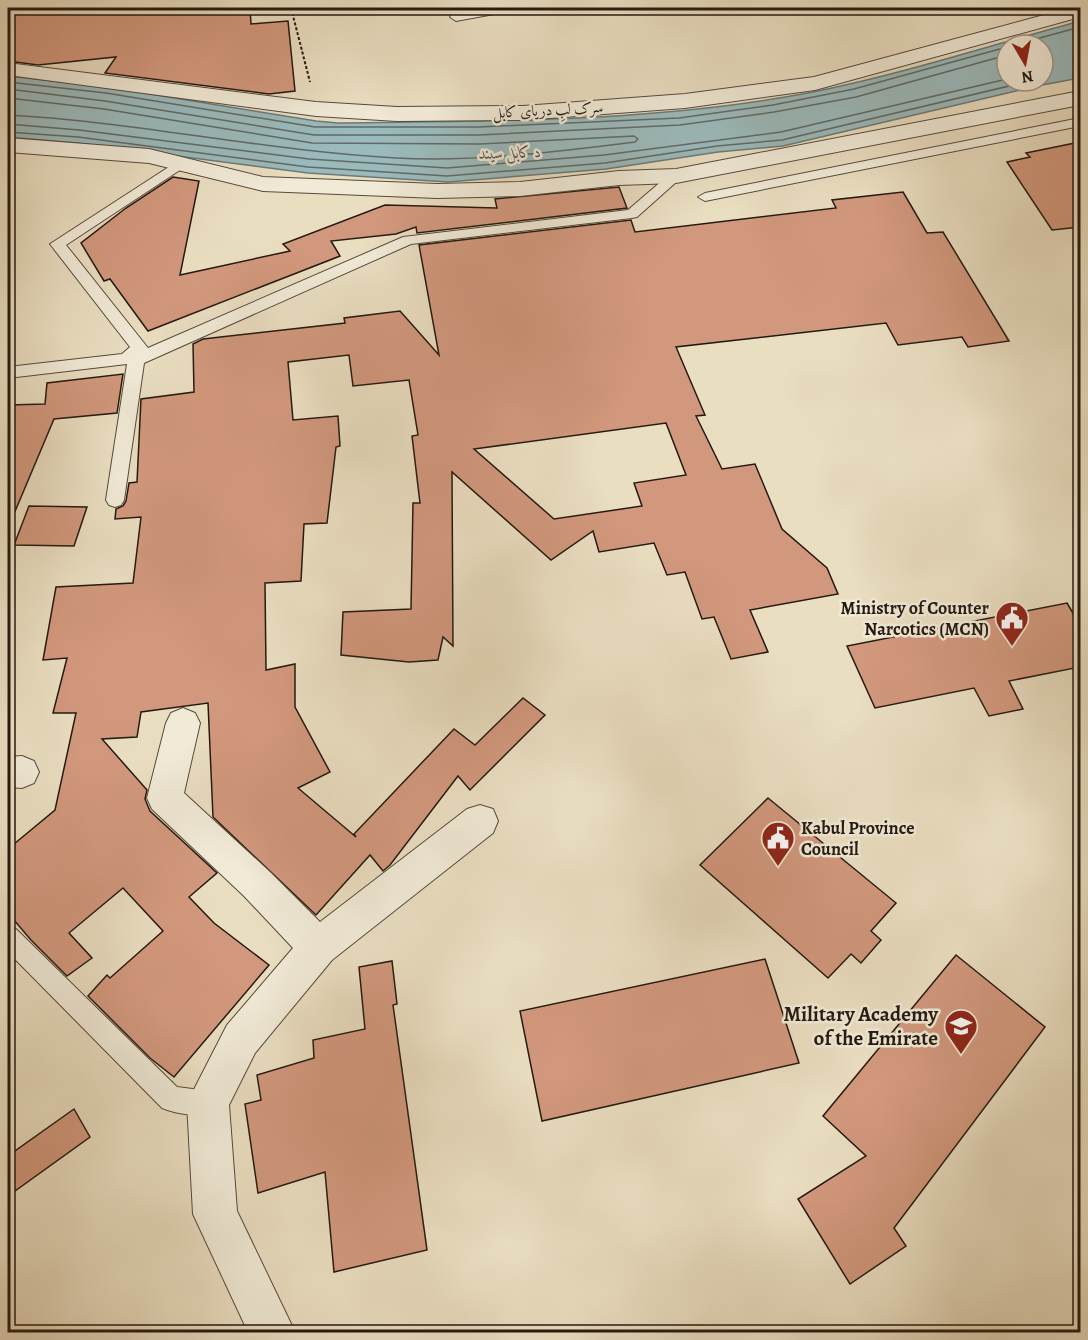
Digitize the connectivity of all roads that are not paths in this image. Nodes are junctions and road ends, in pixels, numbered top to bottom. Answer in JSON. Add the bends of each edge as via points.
{"nodes":[{"id":1,"x":505,"y":8,"type":"edge"},
{"id":2,"x":1080,"y":11,"type":"edge"},
{"id":3,"x":456,"y":17,"type":"dead end"},
{"id":4,"x":8,"y":69,"type":"edge"},
{"id":5,"x":1080,"y":98,"type":"edge"},
{"id":6,"x":1080,"y":122,"type":"edge"},
{"id":7,"x":8,"y":145,"type":"edge"},
{"id":8,"x":178,"y":165,"type":"junction"},
{"id":9,"x":676,"y":176,"type":"junction"},
{"id":10,"x":705,"y":197,"type":"dead end"},
{"id":11,"x":143,"y":352,"type":"junction"},
{"id":12,"x":8,"y":372,"type":"edge"},
{"id":13,"x":115,"y":500,"type":"dead end"},
{"id":14,"x":183,"y":723,"type":"dead end"},
{"id":15,"x":480,"y":821,"type":"dead end"},
{"id":16,"x":8,"y":938,"type":"edge"},
{"id":17,"x":318,"y":947,"type":"junction"},
{"id":18,"x":208,"y":1103,"type":"junction"},
{"id":19,"x":272,"y":1332,"type":"edge"}],
"edges":[{"from":1,"to":3,"type":"lane"},
{"from":2,"to":4,"type":"street","name":"سرک لبِ دریای کابل","via":[[815,83],[685,101],[523,113],[397,114],[316,109]]},
{"from":5,"to":9,"type":"street"},
{"from":6,"to":10,"type":"lane"},
{"from":7,"to":8,"type":"street","via":[[149,156]]},
{"from":8,"to":9,"type":"street","via":[[264,184],[437,191],[520,189]]},
{"from":8,"to":11,"type":"lane","via":[[57,244]]},
{"from":9,"to":11,"type":"lane","via":[[632,214],[408,240]]},
{"from":11,"to":12,"type":"lane","via":[[126,358]]},
{"from":11,"to":13,"type":"lane","via":[[136,360]]},
{"from":14,"to":17,"type":"street","via":[[165,798]]},
{"from":15,"to":17,"type":"street"},
{"from":16,"to":18,"type":"lane","via":[[171,1099]]},
{"from":17,"to":18,"type":"street","via":[[241,1039]]},
{"from":18,"to":19,"type":"street","via":[[215,1214]]}]}
